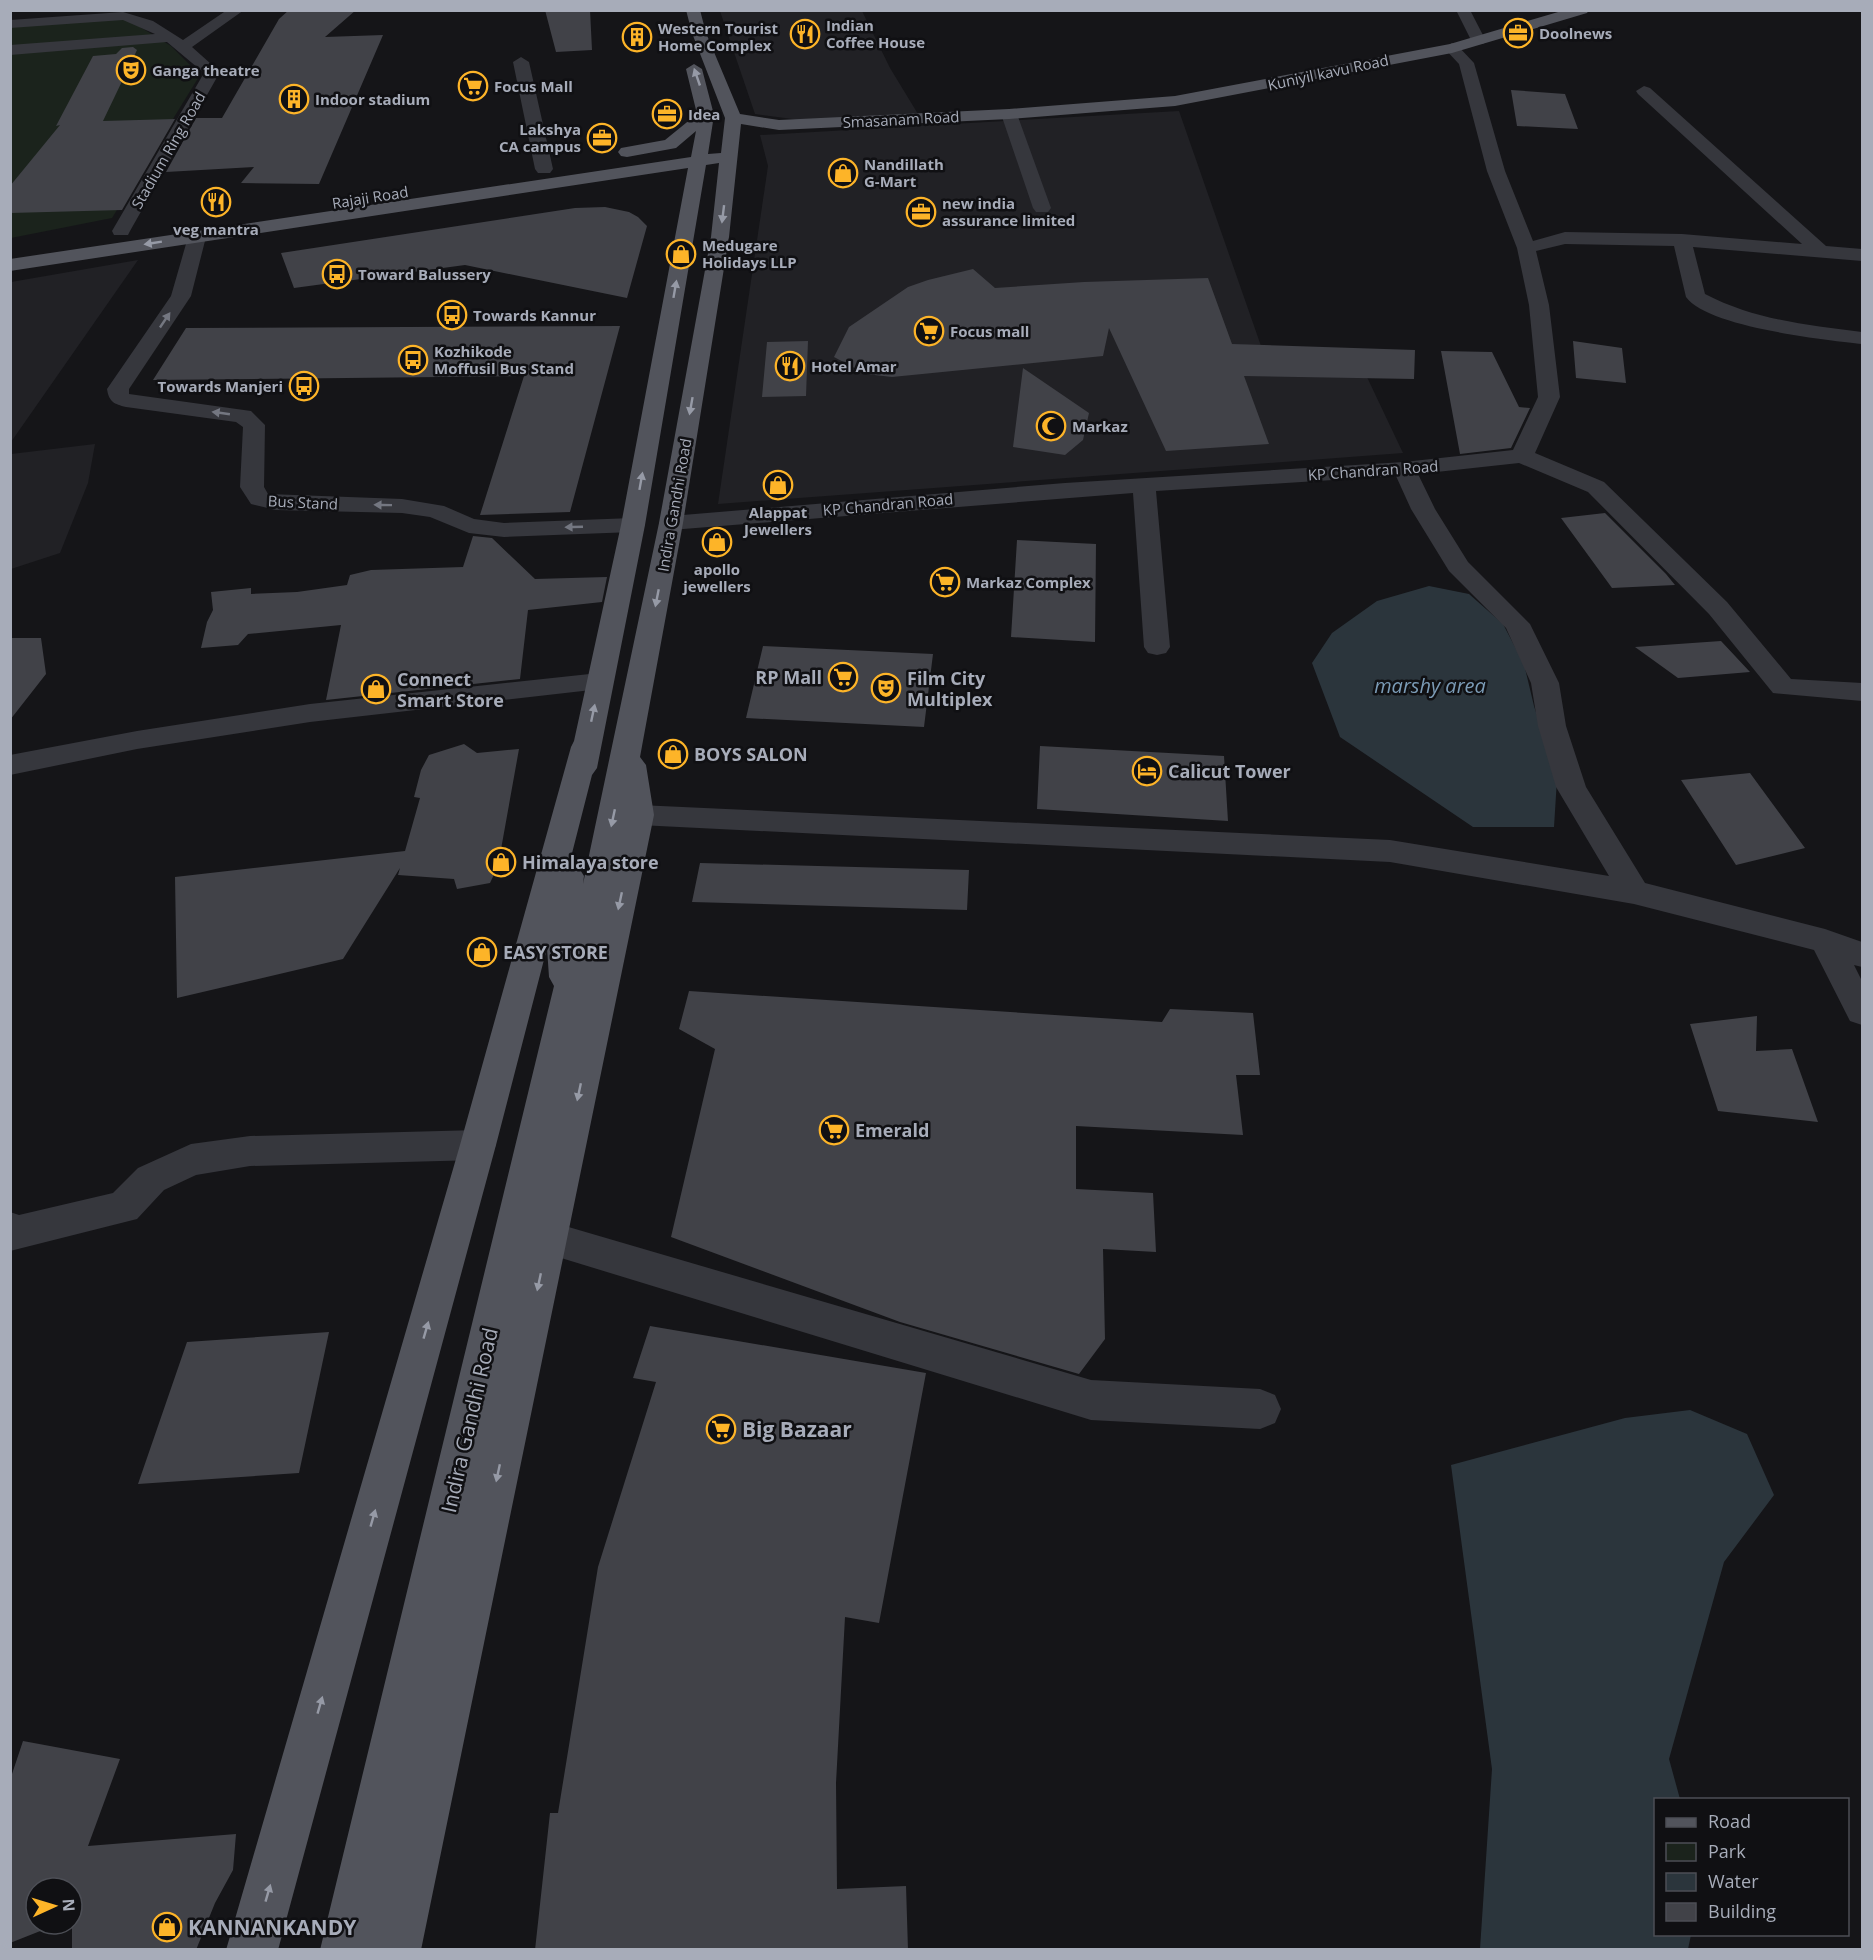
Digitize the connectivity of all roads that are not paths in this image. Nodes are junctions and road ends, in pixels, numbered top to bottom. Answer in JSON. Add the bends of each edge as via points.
{"nodes":[{"id":1,"x":237,"y":10,"type":"edge"},
{"id":2,"x":674,"y":10,"type":"edge"},
{"id":3,"x":693,"y":10,"type":"edge"},
{"id":4,"x":1463,"y":10,"type":"edge"},
{"id":5,"x":1582,"y":10,"type":"edge"},
{"id":6,"x":10,"y":24,"type":"edge"},
{"id":7,"x":169,"y":37,"type":"junction"},
{"id":8,"x":1478,"y":41,"type":"junction"},
{"id":9,"x":184,"y":46,"type":"junction"},
{"id":10,"x":1452,"y":48,"type":"junction"},
{"id":11,"x":10,"y":50,"type":"edge"},
{"id":12,"x":521,"y":62,"type":"dead end"},
{"id":13,"x":1644,"y":91,"type":"dead end"},
{"id":14,"x":1069,"y":111,"type":"joint"},
{"id":15,"x":1009,"y":114,"type":"junction"},
{"id":16,"x":706,"y":115,"type":"junction"},
{"id":17,"x":734,"y":118,"type":"junction"},
{"id":18,"x":613,"y":155,"type":"dead end"},
{"id":19,"x":730,"y":156,"type":"junction"},
{"id":20,"x":699,"y":157,"type":"junction"},
{"id":21,"x":574,"y":163,"type":"dead end"},
{"id":22,"x":544,"y":169,"type":"junction"},
{"id":23,"x":525,"y":180,"type":"junction"},
{"id":24,"x":1042,"y":208,"type":"dead end"},
{"id":25,"x":687,"y":215,"type":"junction"},
{"id":26,"x":121,"y":231,"type":"junction"},
{"id":27,"x":197,"y":237,"type":"junction"},
{"id":28,"x":1682,"y":240,"type":"junction"},
{"id":29,"x":1526,"y":248,"type":"junction"},
{"id":30,"x":10,"y":250,"type":"edge"},
{"id":31,"x":1820,"y":251,"type":"junction"},
{"id":32,"x":1863,"y":255,"type":"edge"},
{"id":33,"x":10,"y":265,"type":"edge"},
{"id":34,"x":1863,"y":338,"type":"edge"},
{"id":35,"x":1522,"y":456,"type":"junction"},
{"id":36,"x":1404,"y":469,"type":"junction"},
{"id":37,"x":1144,"y":485,"type":"junction"},
{"id":38,"x":671,"y":523,"type":"junction"},
{"id":39,"x":633,"y":525,"type":"junction"},
{"id":40,"x":1157,"y":647,"type":"dead end"},
{"id":41,"x":599,"y":682,"type":"junction"},
{"id":42,"x":1863,"y":692,"type":"edge"},
{"id":43,"x":629,"y":740,"type":"junction"},
{"id":44,"x":585,"y":747,"type":"junction"},
{"id":45,"x":10,"y":765,"type":"edge"},
{"id":46,"x":639,"y":815,"type":"junction"},
{"id":47,"x":1634,"y":892,"type":"junction"},
{"id":48,"x":1825,"y":941,"type":"junction"},
{"id":49,"x":1863,"y":955,"type":"edge"},
{"id":50,"x":566,"y":1000,"type":"junction"},
{"id":51,"x":1863,"y":1011,"type":"edge"},
{"id":52,"x":478,"y":1145,"type":"junction"},
{"id":53,"x":10,"y":1229,"type":"edge"},
{"id":54,"x":548,"y":1238,"type":"junction"},
{"id":55,"x":1260,"y":1409,"type":"dead end"},
{"id":56,"x":252,"y":1950,"type":"edge"},
{"id":57,"x":346,"y":1950,"type":"edge"},
{"id":58,"x":395,"y":1950,"type":"edge"}],
"edges":[{"from":1,"to":9,"type":"street"},
{"from":16,"to":2,"type":"main road","name":"Indira Gandhi Road","one_way":true},
{"from":3,"to":17,"type":"main road","name":"Indira Gandhi Road"},
{"from":4,"to":8,"type":"street"},
{"from":5,"to":8,"type":"main road","name":"Kuniyil kavu Road"},
{"from":6,"to":7,"type":"street","name":"Stadium Ring Road","via":[[123,15]]},
{"from":7,"to":9,"type":"street","name":"Stadium Ring Road"},
{"from":7,"to":11,"type":"street"},
{"from":8,"to":10,"type":"main road","name":"Kuniyil kavu Road"},
{"from":9,"to":26,"type":"street","name":"Stadium Ring Road","via":[[212,72]]},
{"from":10,"to":14,"type":"main road","name":"Kuniyil kavu Road","via":[[1175,101]]},
{"from":10,"to":29,"type":"street","via":[[1466,63],[1496,171]]},
{"from":12,"to":22,"type":"street"},
{"from":13,"to":31,"type":"street"},
{"from":14,"to":15,"type":"main road","name":"Smasanam Road"},
{"from":15,"to":17,"type":"main road","name":"Smasanam Road","via":[[779,125]]},
{"from":15,"to":24,"type":"street"},
{"from":16,"to":18,"type":"main road","via":[[670,144]]},
{"from":16,"to":20,"type":"main road","name":"Indira Gandhi Road"},
{"from":17,"to":19,"type":"main road","name":"Indira Gandhi Road"},
{"from":19,"to":20,"type":"main road"},
{"from":19,"to":38,"type":"main road","name":"Indira Gandhi Road","one_way":true},
{"from":20,"to":23,"type":"main road"},
{"from":20,"to":25,"type":"main road","name":"Indira Gandhi Road"},
{"from":21,"to":22,"type":"main road"},
{"from":22,"to":23,"type":"main road"},
{"from":23,"to":25,"type":"main road","via":[[659,177],[681,189]]},
{"from":23,"to":26,"type":"main road","name":"Rajaji Road"},
{"from":23,"to":27,"type":"main road"},
{"from":39,"to":25,"type":"main road","name":"Indira Gandhi Road","one_way":true},
{"from":26,"to":30,"type":"main road","name":"Rajaji Road"},
{"from":27,"to":33,"type":"main road","one_way":true},
{"from":39,"to":27,"type":"street","name":"Bus Stand","one_way":true,"via":[[504,530],[469,526],[436,511],[402,506],[276,503],[259,499],[252,487],[254,425],[243,416],[119,397],[118,389],[180,296]]},
{"from":28,"to":29,"type":"street","via":[[1565,238]]},
{"from":28,"to":31,"type":"street"},
{"from":28,"to":34,"type":"street","via":[[1696,297],[1710,305],[1759,323]]},
{"from":29,"to":35,"type":"street","via":[[1539,305],[1549,398]]},
{"from":31,"to":32,"type":"street"},
{"from":35,"to":36,"type":"street","name":"KP Chandran Road"},
{"from":35,"to":42,"type":"street","via":[[1596,487],[1719,608],[1783,687]]},
{"from":36,"to":37,"type":"street","name":"KP Chandran Road"},
{"from":36,"to":47,"type":"street","via":[[1458,566],[1517,624],[1545,683],[1552,726],[1571,787]]},
{"from":37,"to":38,"type":"street","name":"KP Chandran Road"},
{"from":37,"to":40,"type":"street"},
{"from":38,"to":43,"type":"main road","name":"Indira Gandhi Road","one_way":true},
{"from":39,"to":41,"type":"main road","name":"Indira Gandhi Road"},
{"from":44,"to":41,"type":"main road","name":"Indira Gandhi Road","one_way":true},
{"from":41,"to":45,"type":"street","via":[[310,713]]},
{"from":43,"to":46,"type":"main road"},
{"from":43,"to":50,"type":"main road","name":"Indira Gandhi Road","one_way":true,"via":[[590,922]]},
{"from":44,"to":50,"type":"main road","name":"Indira Gandhi Road","via":[[562,922]]},
{"from":44,"to":52,"type":"main road"},
{"from":46,"to":47,"type":"street","via":[[1390,851]]},
{"from":46,"to":54,"type":"main road","one_way":true},
{"from":47,"to":48,"type":"street"},
{"from":48,"to":49,"type":"street"},
{"from":48,"to":51,"type":"street"},
{"from":50,"to":57,"type":"main road","name":"Indira Gandhi Road"},
{"from":52,"to":53,"type":"street","via":[[250,1151],[191,1160],[151,1179],[124,1207],[11,1234]]},
{"from":56,"to":52,"type":"main road","one_way":true},
{"from":54,"to":55,"type":"street","via":[[1091,1400]]},
{"from":54,"to":58,"type":"main road","one_way":true}]}
